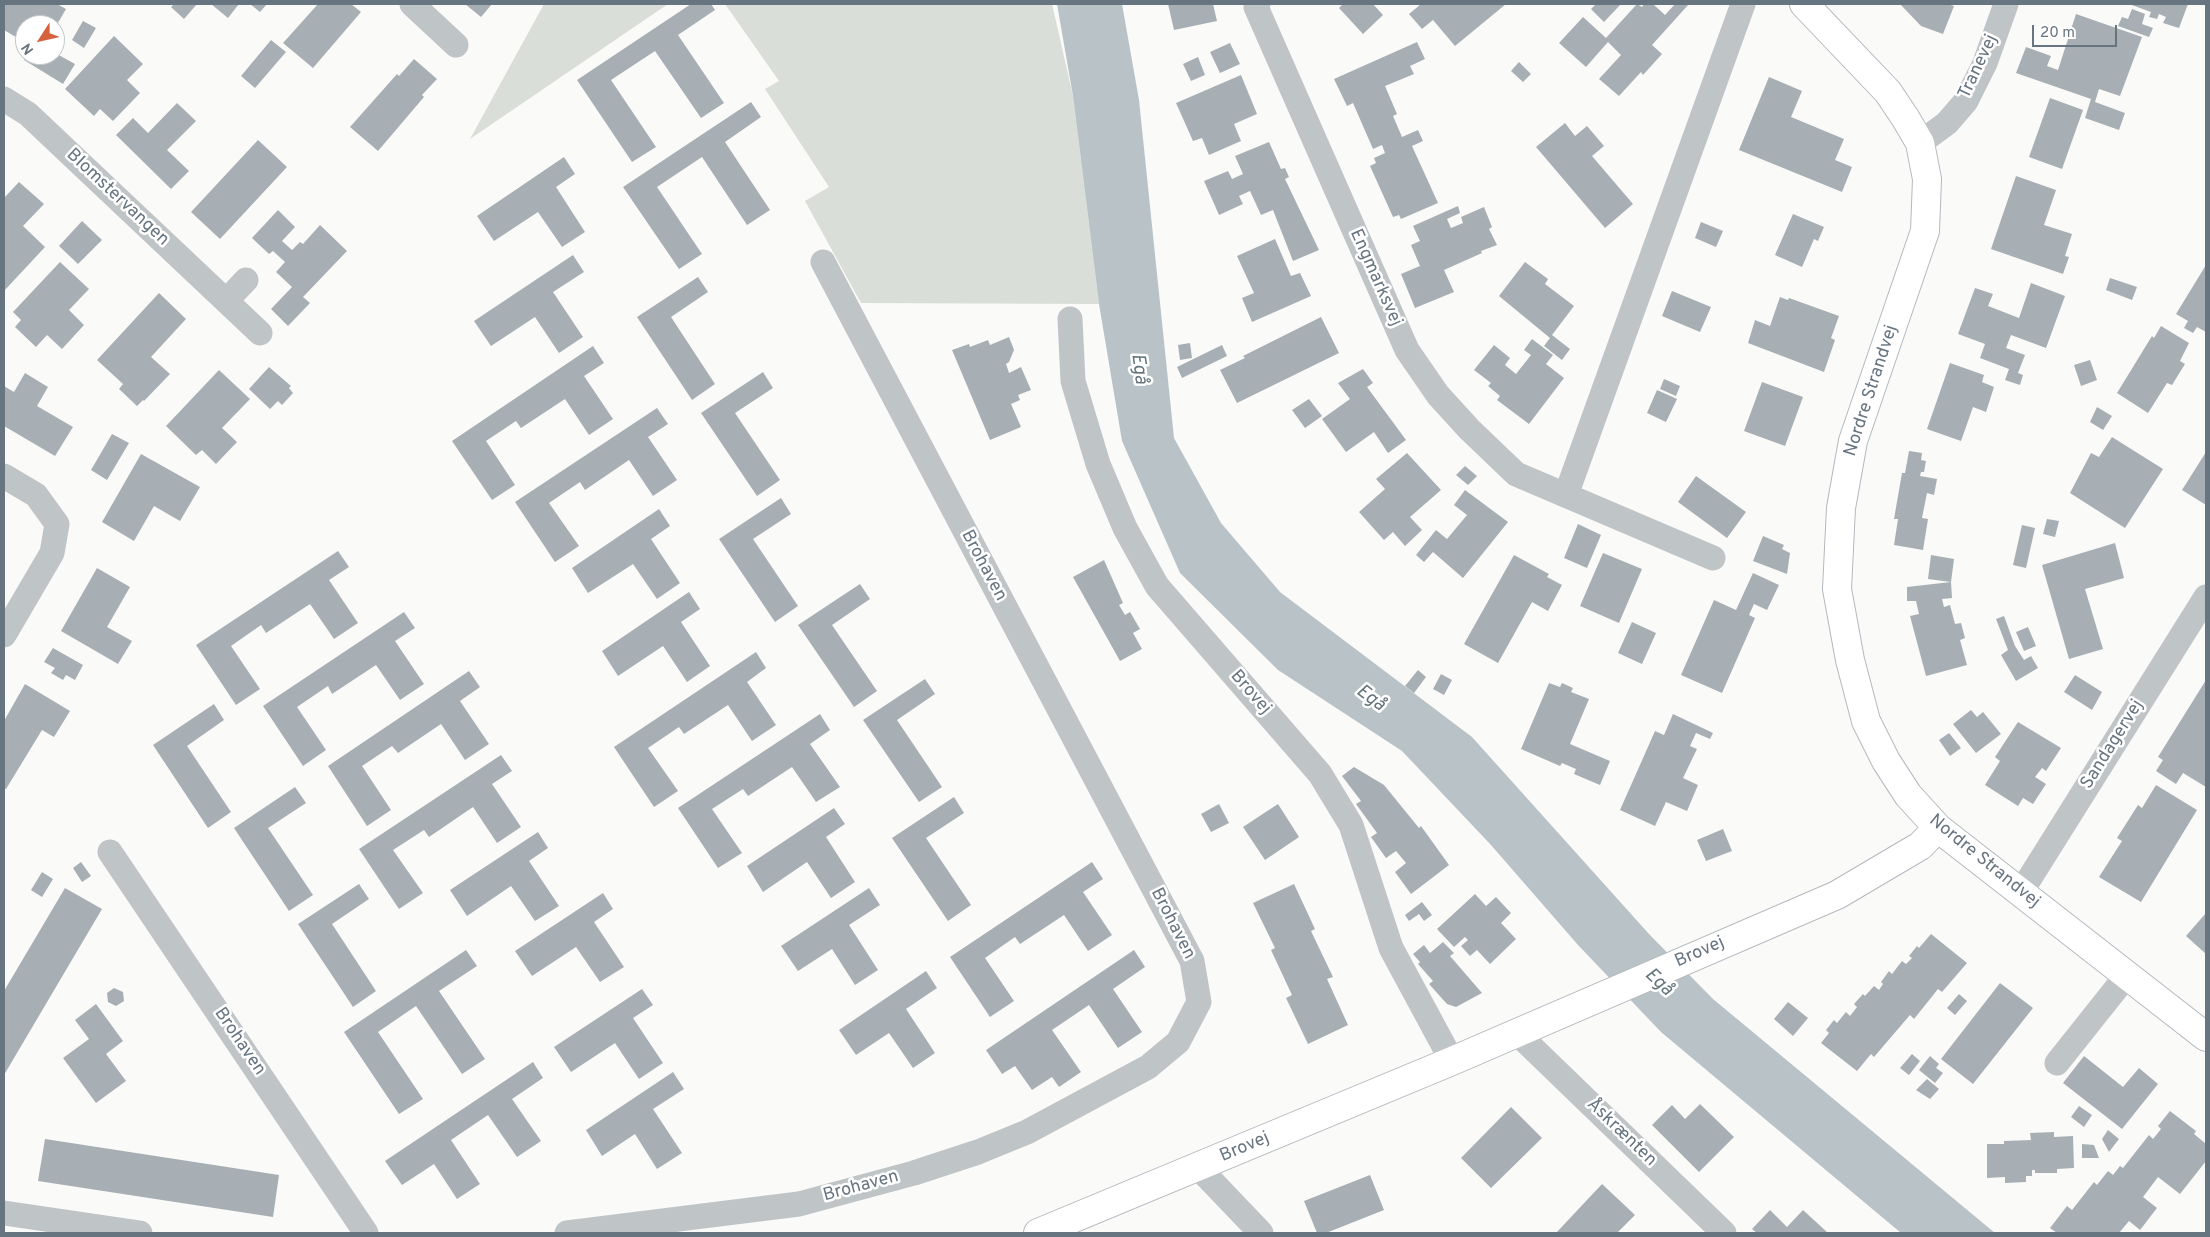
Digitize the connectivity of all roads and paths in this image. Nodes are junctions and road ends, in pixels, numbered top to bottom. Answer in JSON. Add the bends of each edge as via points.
{"nodes":[{"id":1,"x":412,"y":4,"type":"edge"},
{"id":2,"x":1258,"y":4,"type":"edge"},
{"id":3,"x":1743,"y":4,"type":"edge"},
{"id":4,"x":1804,"y":4,"type":"edge"},
{"id":5,"x":2006,"y":4,"type":"edge"},
{"id":6,"x":456,"y":45,"type":"dead end"},
{"id":7,"x":4,"y":99,"type":"edge"},
{"id":8,"x":1920,"y":143,"type":"junction"},
{"id":9,"x":823,"y":262,"type":"dead end"},
{"id":10,"x":246,"y":280,"type":"dead end"},
{"id":11,"x":226,"y":301,"type":"junction"},
{"id":12,"x":1070,"y":319,"type":"dead end"},
{"id":13,"x":260,"y":333,"type":"dead end"},
{"id":14,"x":4,"y":476,"type":"edge"},
{"id":15,"x":1566,"y":495,"type":"junction"},
{"id":16,"x":1713,"y":558,"type":"dead end"},
{"id":17,"x":2206,"y":597,"type":"edge"},
{"id":18,"x":4,"y":635,"type":"edge"},
{"id":19,"x":1938,"y":828,"type":"junction"},
{"id":20,"x":110,"y":852,"type":"dead end"},
{"id":21,"x":2021,"y":892,"type":"junction"},
{"id":22,"x":2127,"y":975,"type":"junction"},
{"id":23,"x":1517,"y":1033,"type":"junction"},
{"id":24,"x":2206,"y":1037,"type":"edge"},
{"id":25,"x":1452,"y":1061,"type":"junction"},
{"id":26,"x":2057,"y":1063,"type":"dead end"},
{"id":27,"x":1198,"y":1167,"type":"junction"},
{"id":28,"x":4,"y":1213,"type":"edge"},
{"id":29,"x":140,"y":1233,"type":"edge"},
{"id":30,"x":366,"y":1233,"type":"edge"},
{"id":31,"x":567,"y":1233,"type":"edge"},
{"id":32,"x":1038,"y":1233,"type":"edge"},
{"id":33,"x":1261,"y":1233,"type":"edge"},
{"id":34,"x":1724,"y":1233,"type":"edge"}],
"edges":[{"from":1,"to":6,"type":"street"},
{"from":2,"to":15,"type":"street","name":"Engmarksvej","via":[[1256,7],[1407,350],[1438,395],[1516,474]]},
{"from":3,"to":15,"type":"street"},
{"from":4,"to":8,"type":"street","via":[[1888,92]]},
{"from":5,"to":8,"type":"street","name":"Tranevej","via":[[1985,63],[1966,101],[1947,123]]},
{"from":7,"to":11,"type":"street","name":"Blomstervangen","via":[[28,114]]},
{"from":8,"to":19,"type":"street","name":"Nordre Strandvej","via":[[1927,179],[1925,230],[1853,441],[1841,508],[1837,589],[1850,660],[1866,721],[1908,795]]},
{"from":9,"to":31,"type":"street","name":"Brohaven","via":[[1192,961],[1199,1002],[1178,1042],[1148,1067],[1027,1132],[978,1152],[799,1204]]},
{"from":10,"to":11,"type":"street"},
{"from":11,"to":13,"type":"street","name":"Blomstervangen"},
{"from":12,"to":25,"type":"street","name":"Brovej","via":[[1073,381],[1098,464],[1125,528],[1157,586],[1325,783],[1351,825],[1391,948]]},
{"from":14,"to":18,"type":"street","via":[[36,495],[57,524],[52,554]]},
{"from":15,"to":16,"type":"street","name":"Engmarksvej"},
{"from":17,"to":21,"type":"street","name":"Sandagervej"},
{"from":19,"to":21,"type":"street","name":"Nordre Strandvej"},
{"from":19,"to":23,"type":"street","name":"Brovej","via":[[1920,846],[1837,895]]},
{"from":20,"to":30,"type":"street","name":"Brohaven"},
{"from":21,"to":22,"type":"street","name":"Nordre Strandvej"},
{"from":22,"to":24,"type":"street","name":"Nordre Strandvej"},
{"from":22,"to":26,"type":"street"},
{"from":23,"to":25,"type":"street","name":"Brovej"},
{"from":23,"to":34,"type":"street","name":"Åskrænten"},
{"from":25,"to":27,"type":"street","name":"Brovej"},
{"from":27,"to":32,"type":"street","name":"Brovej"},
{"from":27,"to":33,"type":"street"},
{"from":28,"to":29,"type":"street"}]}
